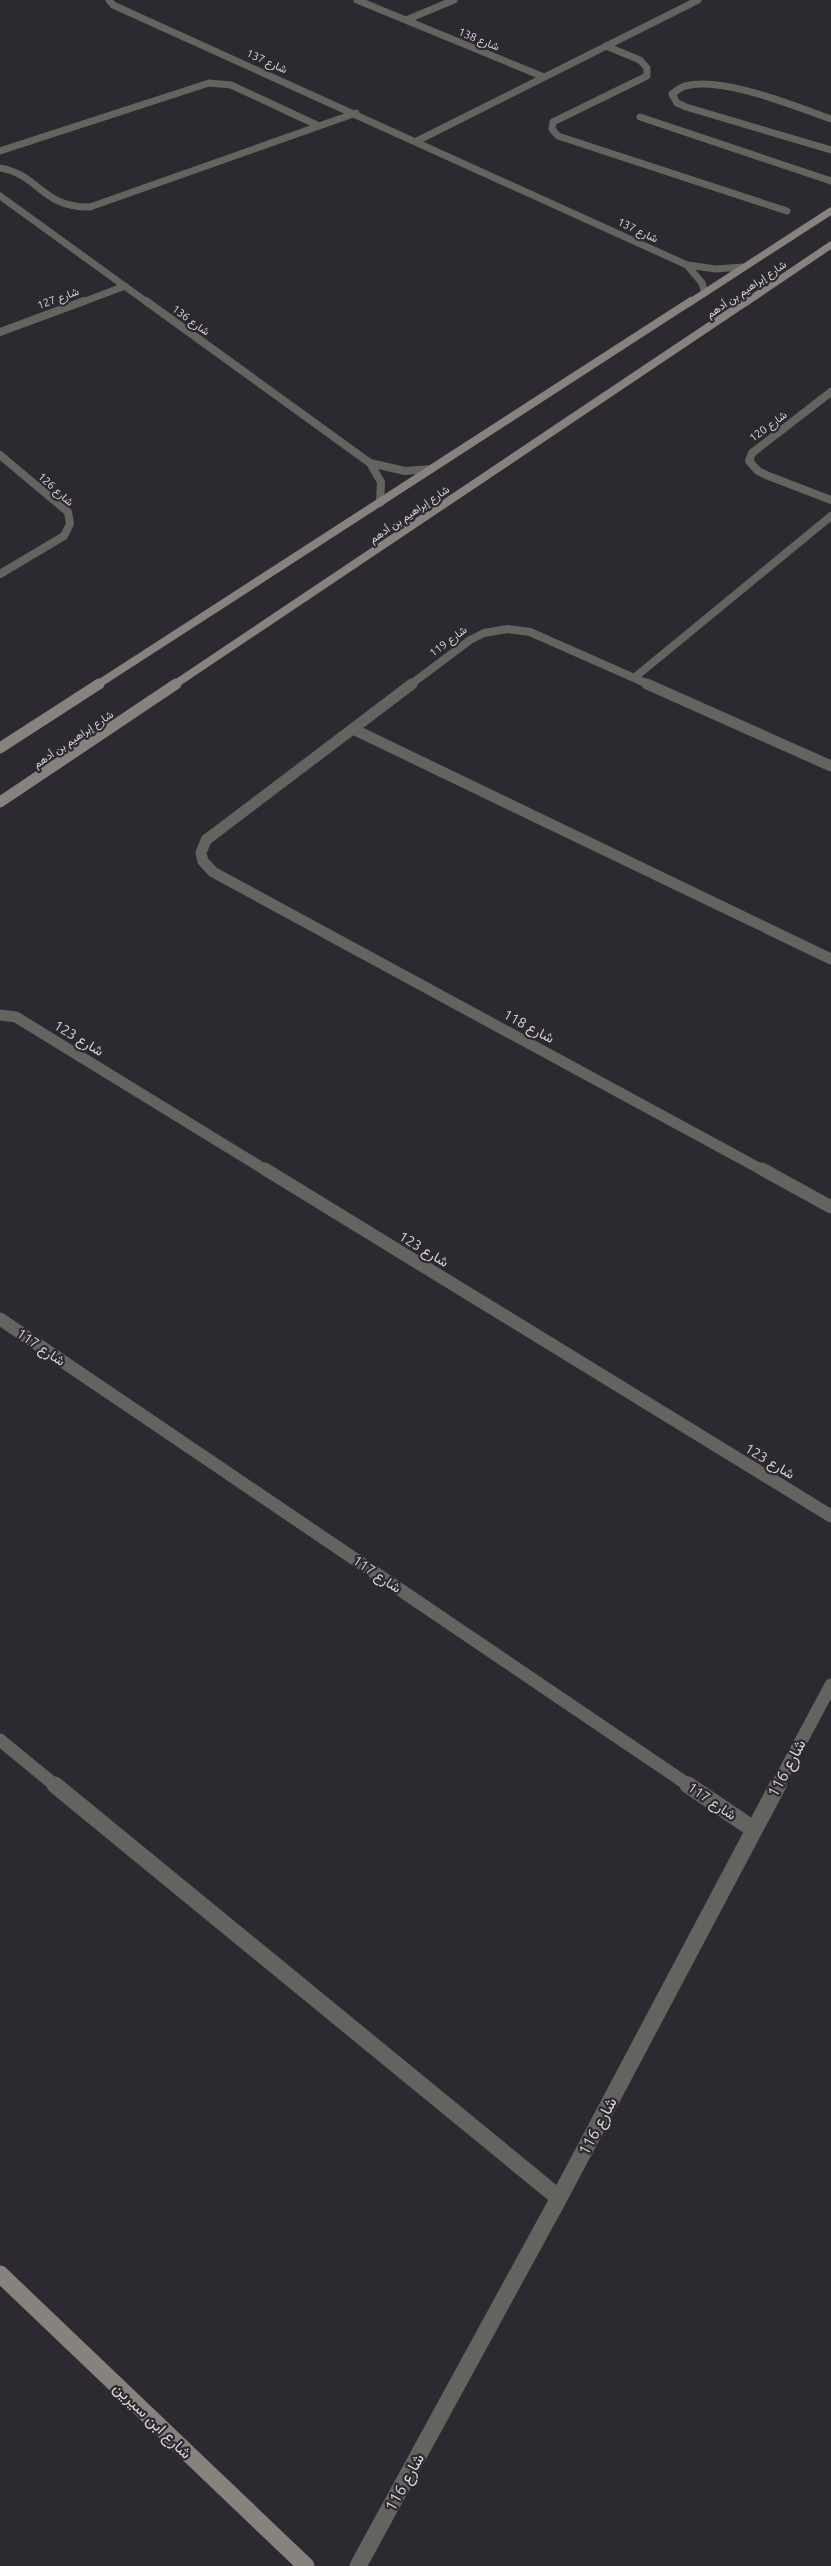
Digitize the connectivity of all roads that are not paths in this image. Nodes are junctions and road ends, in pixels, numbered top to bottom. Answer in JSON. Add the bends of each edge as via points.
{"nodes":[{"id":1,"x":109,"y":0,"type":"edge"},
{"id":2,"x":357,"y":0,"type":"edge"},
{"id":3,"x":454,"y":0,"type":"edge"},
{"id":4,"x":698,"y":0,"type":"edge"},
{"id":5,"x":406,"y":20,"type":"junction"},
{"id":6,"x":606,"y":46,"type":"junction"},
{"id":7,"x":544,"y":77,"type":"junction"},
{"id":8,"x":356,"y":113,"type":"junction"},
{"id":9,"x":640,"y":117,"type":"dead end"},
{"id":10,"x":831,"y":119,"type":"edge"},
{"id":11,"x":319,"y":126,"type":"junction"},
{"id":12,"x":417,"y":141,"type":"junction"},
{"id":13,"x":831,"y":150,"type":"edge"},
{"id":14,"x":0,"y":151,"type":"edge"},
{"id":15,"x":0,"y":168,"type":"edge"},
{"id":16,"x":831,"y":181,"type":"edge"},
{"id":17,"x":0,"y":196,"type":"edge"},
{"id":18,"x":12,"y":204,"type":"junction"},
{"id":19,"x":0,"y":208,"type":"edge"},
{"id":20,"x":787,"y":211,"type":"dead end"},
{"id":21,"x":831,"y":211,"type":"edge"},
{"id":22,"x":831,"y":245,"type":"edge"},
{"id":23,"x":687,"y":264,"type":"junction"},
{"id":24,"x":744,"y":267,"type":"junction"},
{"id":25,"x":125,"y":286,"type":"junction"},
{"id":26,"x":705,"y":293,"type":"junction"},
{"id":27,"x":0,"y":332,"type":"edge"},
{"id":28,"x":831,"y":392,"type":"edge"},
{"id":29,"x":0,"y":455,"type":"edge"},
{"id":30,"x":370,"y":463,"type":"junction"},
{"id":31,"x":431,"y":469,"type":"junction"},
{"id":32,"x":831,"y":500,"type":"edge"},
{"id":33,"x":380,"y":503,"type":"junction"},
{"id":34,"x":831,"y":516,"type":"edge"},
{"id":35,"x":0,"y":574,"type":"edge"},
{"id":36,"x":634,"y":678,"type":"junction"},
{"id":37,"x":353,"y":728,"type":"junction"},
{"id":38,"x":0,"y":748,"type":"edge"},
{"id":39,"x":831,"y":766,"type":"edge"},
{"id":40,"x":0,"y":802,"type":"edge"},
{"id":41,"x":213,"y":872,"type":"joint"},
{"id":42,"x":831,"y":959,"type":"edge"},
{"id":43,"x":0,"y":1015,"type":"edge"},
{"id":44,"x":831,"y":1207,"type":"edge"},
{"id":45,"x":0,"y":1319,"type":"edge"},
{"id":46,"x":831,"y":1516,"type":"edge"},
{"id":47,"x":831,"y":1685,"type":"edge"},
{"id":48,"x":0,"y":1740,"type":"edge"},
{"id":49,"x":753,"y":1829,"type":"junction"},
{"id":50,"x":559,"y":2198,"type":"junction"},
{"id":51,"x":0,"y":2274,"type":"edge"},
{"id":52,"x":306,"y":2566,"type":"edge"},
{"id":53,"x":358,"y":2566,"type":"edge"}],
"edges":[{"from":1,"to":8,"type":"street","name":"شارع 137"},
{"from":2,"to":5,"type":"street","name":"شارع 138"},
{"from":3,"to":5,"type":"street"},
{"from":4,"to":6,"type":"street"},
{"from":5,"to":7,"type":"street","name":"شارع 138"},
{"from":6,"to":7,"type":"street"},
{"from":6,"to":20,"type":"street","via":[[640,60],[647,68],[647,76],[553,122],[554,132],[572,142]]},
{"from":7,"to":12,"type":"street"},
{"from":8,"to":11,"type":"street"},
{"from":8,"to":12,"type":"street","name":"شارع 137"},
{"from":9,"to":16,"type":"street"},
{"from":10,"to":13,"type":"street","via":[[716,84],[682,86],[672,94],[677,103],[686,107]]},
{"from":11,"to":14,"type":"street","via":[[231,84],[209,83]]},
{"from":11,"to":15,"type":"street","via":[[84,208],[60,206],[15,170]]},
{"from":12,"to":23,"type":"street","name":"شارع 137"},
{"from":17,"to":18,"type":"street","name":"شارع 136"},
{"from":18,"to":19,"type":"street"},
{"from":18,"to":25,"type":"street","name":"شارع 136"},
{"from":21,"to":24,"type":"street","name":"شارع إبراهيم بن أدهم"},
{"from":22,"to":40,"type":"street","name":"شارع إبراهيم بن أدهم"},
{"from":23,"to":24,"type":"street","name":"شارع 137","via":[[716,269]]},
{"from":23,"to":26,"type":"street","name":"شارع 137","via":[[702,283]]},
{"from":24,"to":26,"type":"street","name":"شارع إبراهيم بن أدهم"},
{"from":25,"to":27,"type":"street","name":"شارع 127"},
{"from":25,"to":30,"type":"street","name":"شارع 136"},
{"from":26,"to":31,"type":"street","name":"شارع إبراهيم بن أدهم"},
{"from":28,"to":32,"type":"street","name":"شارع 120","via":[[752,453],[750,461],[766,475]]},
{"from":29,"to":35,"type":"street","name":"شارع 126","via":[[68,512],[71,520],[64,536]]},
{"from":30,"to":31,"type":"street","name":"شارع 136","via":[[398,470]]},
{"from":30,"to":33,"type":"street","name":"شارع 136","via":[[381,478]]},
{"from":31,"to":33,"type":"street","name":"شارع إبراهيم بن أدهم"},
{"from":33,"to":38,"type":"street","name":"شارع إبراهيم بن أدهم"},
{"from":34,"to":36,"type":"street"},
{"from":36,"to":37,"type":"street","name":"شارع 119","via":[[530,632],[494,630],[470,640]]},
{"from":36,"to":39,"type":"street","name":"شارع 119"},
{"from":37,"to":41,"type":"street","name":"شارع 119","via":[[206,840],[200,856]]},
{"from":37,"to":42,"type":"street"},
{"from":41,"to":44,"type":"street","name":"شارع 118"},
{"from":43,"to":46,"type":"street","name":"شارع 123","via":[[16,1017]]},
{"from":45,"to":49,"type":"street","name":"شارع 117"},
{"from":47,"to":49,"type":"street","name":"شارع 116"},
{"from":48,"to":50,"type":"street"},
{"from":49,"to":50,"type":"street","name":"شارع 116"},
{"from":50,"to":53,"type":"street","name":"شارع 116"},
{"from":51,"to":52,"type":"street","name":"شارع ابن سيرين"}]}
